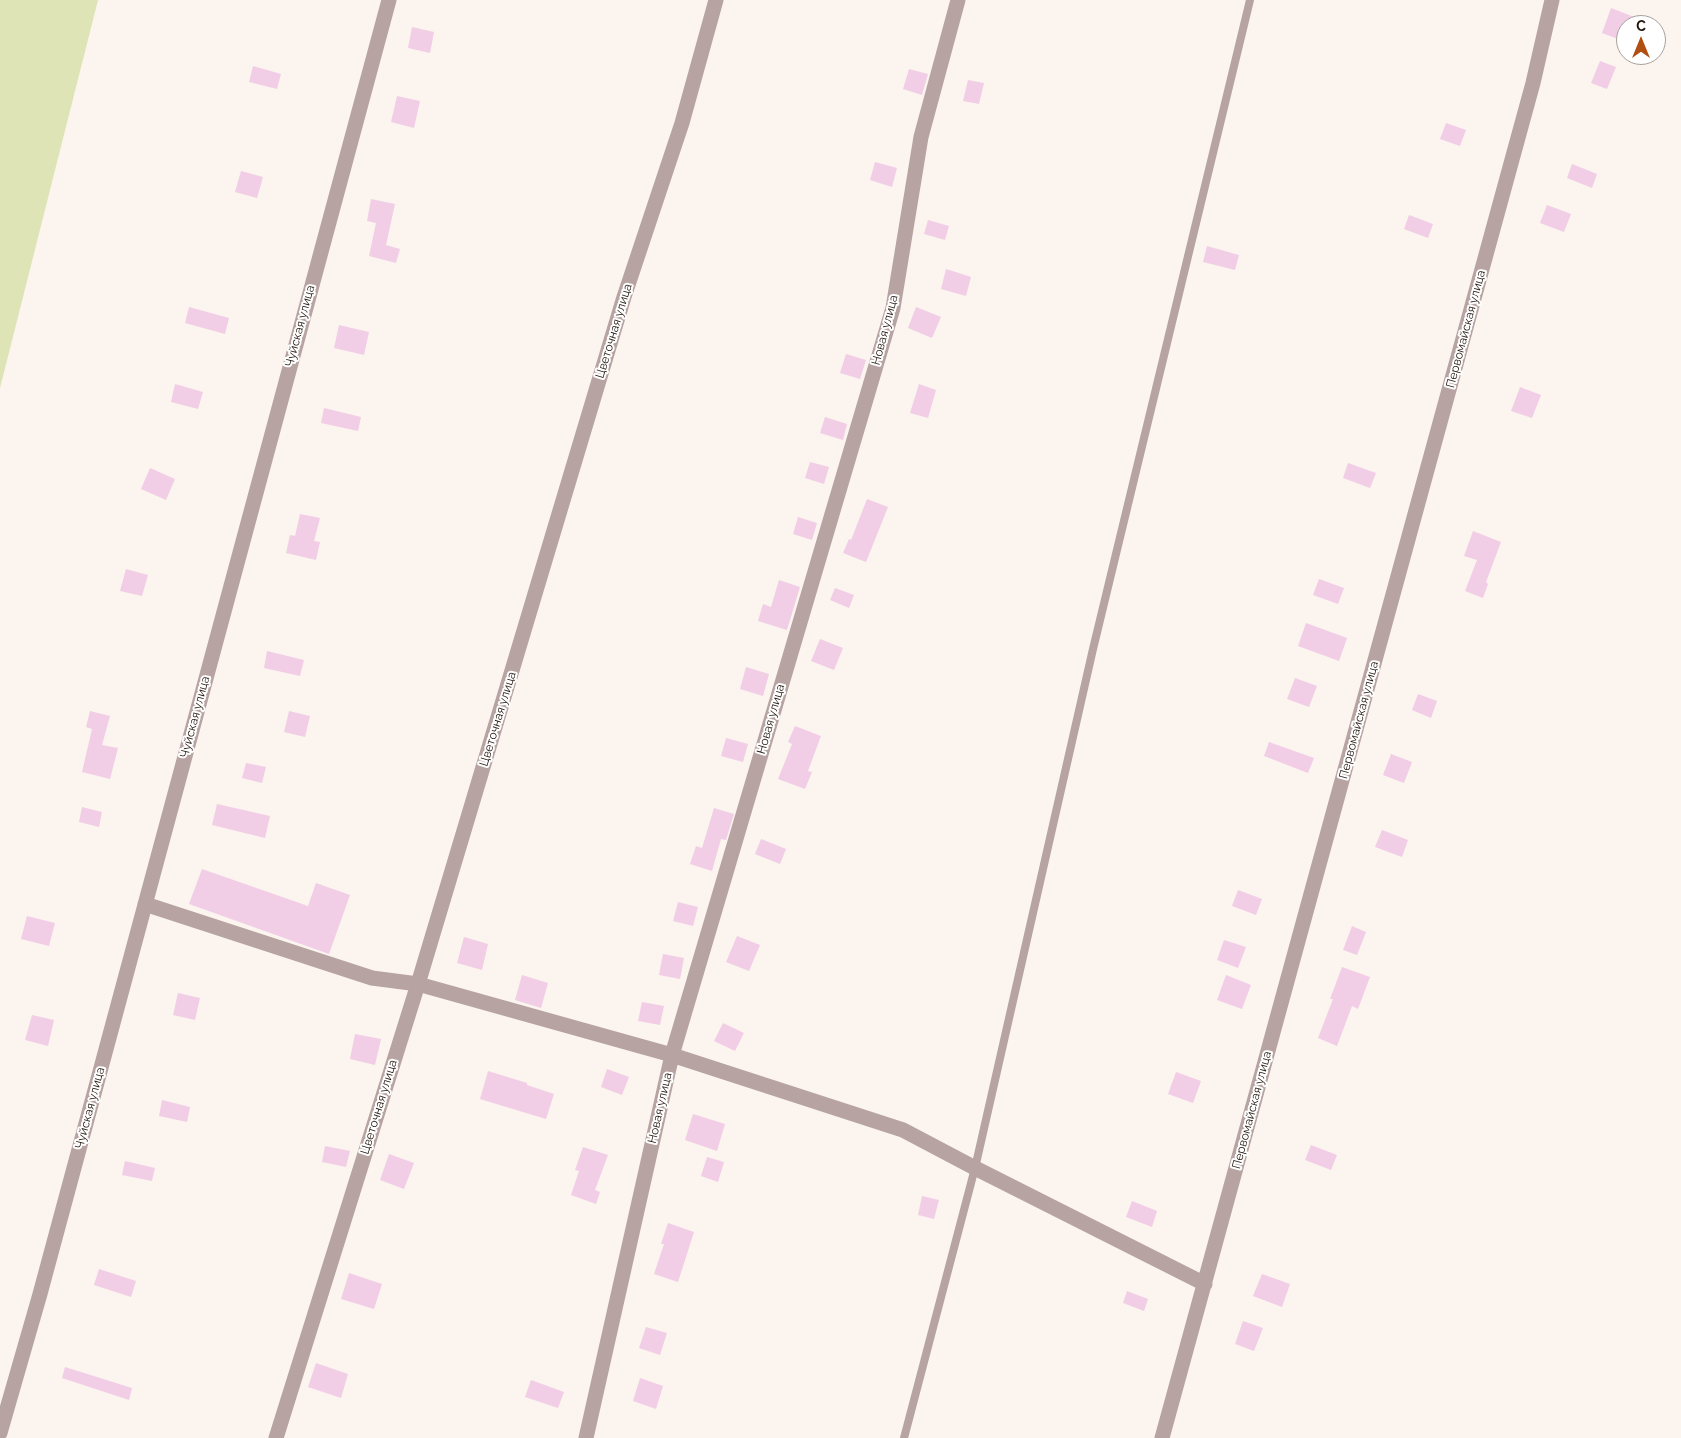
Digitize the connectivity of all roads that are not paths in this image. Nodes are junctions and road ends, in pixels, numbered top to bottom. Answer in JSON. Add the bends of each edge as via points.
{"nodes":[{"id":1,"x":389,"y":0,"type":"edge"},
{"id":2,"x":716,"y":0,"type":"edge"},
{"id":3,"x":958,"y":0,"type":"edge"},
{"id":4,"x":1250,"y":0,"type":"edge"},
{"id":5,"x":1552,"y":0,"type":"edge"},
{"id":6,"x":145,"y":904,"type":"junction"},
{"id":7,"x":418,"y":984,"type":"junction"},
{"id":8,"x":672,"y":1055,"type":"junction"},
{"id":9,"x":975,"y":1168,"type":"junction"},
{"id":10,"x":1204,"y":1284,"type":"junction"},
{"id":11,"x":0,"y":1433,"type":"edge"},
{"id":12,"x":276,"y":1438,"type":"edge"},
{"id":13,"x":586,"y":1438,"type":"edge"},
{"id":14,"x":904,"y":1438,"type":"edge"},
{"id":15,"x":1162,"y":1438,"type":"edge"}],
"edges":[{"from":1,"to":6,"type":"street","name":"Чуйская улица"},
{"from":2,"to":7,"type":"street","name":"Цветочная улица","via":[[682,123],[624,297]]},
{"from":3,"to":8,"type":"street","name":"Новая улица","via":[[921,137],[893,308]]},
{"from":4,"to":9,"type":"lane","via":[[1093,649]]},
{"from":5,"to":10,"type":"street","name":"Первомайская улица","via":[[1534,83]]},
{"from":6,"to":7,"type":"street","via":[[372,978]]},
{"from":6,"to":11,"type":"street","name":"Чуйская улица"},
{"from":7,"to":8,"type":"street"},
{"from":7,"to":12,"type":"street","name":"Цветочная улица"},
{"from":8,"to":9,"type":"street","via":[[903,1130]]},
{"from":8,"to":13,"type":"street","name":"Новая улица"},
{"from":9,"to":10,"type":"street"},
{"from":9,"to":14,"type":"lane"},
{"from":10,"to":15,"type":"street","name":"Первомайская улица"}]}
